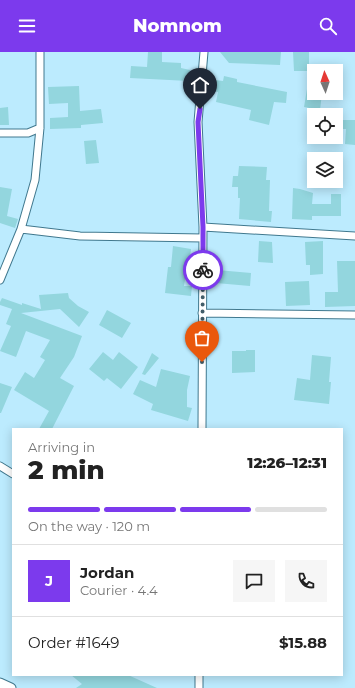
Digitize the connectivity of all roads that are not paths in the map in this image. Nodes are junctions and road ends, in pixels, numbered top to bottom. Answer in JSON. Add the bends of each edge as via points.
{"nodes":[{"id":1,"x":40,"y":52,"type":"edge"},
{"id":2,"x":204,"y":52,"type":"edge"},
{"id":3,"x":40,"y":128,"type":"junction"},
{"id":4,"x":0,"y":133,"type":"edge"},
{"id":5,"x":203,"y":227,"type":"junction"},
{"id":6,"x":21,"y":229,"type":"junction"},
{"id":7,"x":355,"y":236,"type":"edge"},
{"id":8,"x":203,"y":238,"type":"junction"},
{"id":9,"x":0,"y":280,"type":"edge"},
{"id":10,"x":202,"y":313,"type":"junction"},
{"id":11,"x":355,"y":315,"type":"edge"},
{"id":12,"x":202,"y":428,"type":"edge"},
{"id":13,"x":0,"y":466,"type":"edge"},
{"id":14,"x":12,"y":473,"type":"edge"},
{"id":15,"x":199,"y":676,"type":"edge"},
{"id":16,"x":0,"y":683,"type":"edge"},
{"id":17,"x":11,"y":688,"type":"edge"},
{"id":18,"x":199,"y":688,"type":"edge"}],
"edges":[{"from":1,"to":3,"type":"street"},
{"from":2,"to":5,"type":"street","via":[[198,122]]},
{"from":3,"to":4,"type":"street","via":[[28,133]]},
{"from":3,"to":6,"type":"street","via":[[35,180]]},
{"from":5,"to":7,"type":"street"},
{"from":5,"to":8,"type":"street"},
{"from":6,"to":8,"type":"street","via":[[80,236]]},
{"from":6,"to":9,"type":"street"},
{"from":8,"to":10,"type":"street"},
{"from":10,"to":11,"type":"street"},
{"from":10,"to":12,"type":"street"},
{"from":13,"to":14,"type":"street"},
{"from":15,"to":18,"type":"street"},
{"from":16,"to":17,"type":"street"}]}
